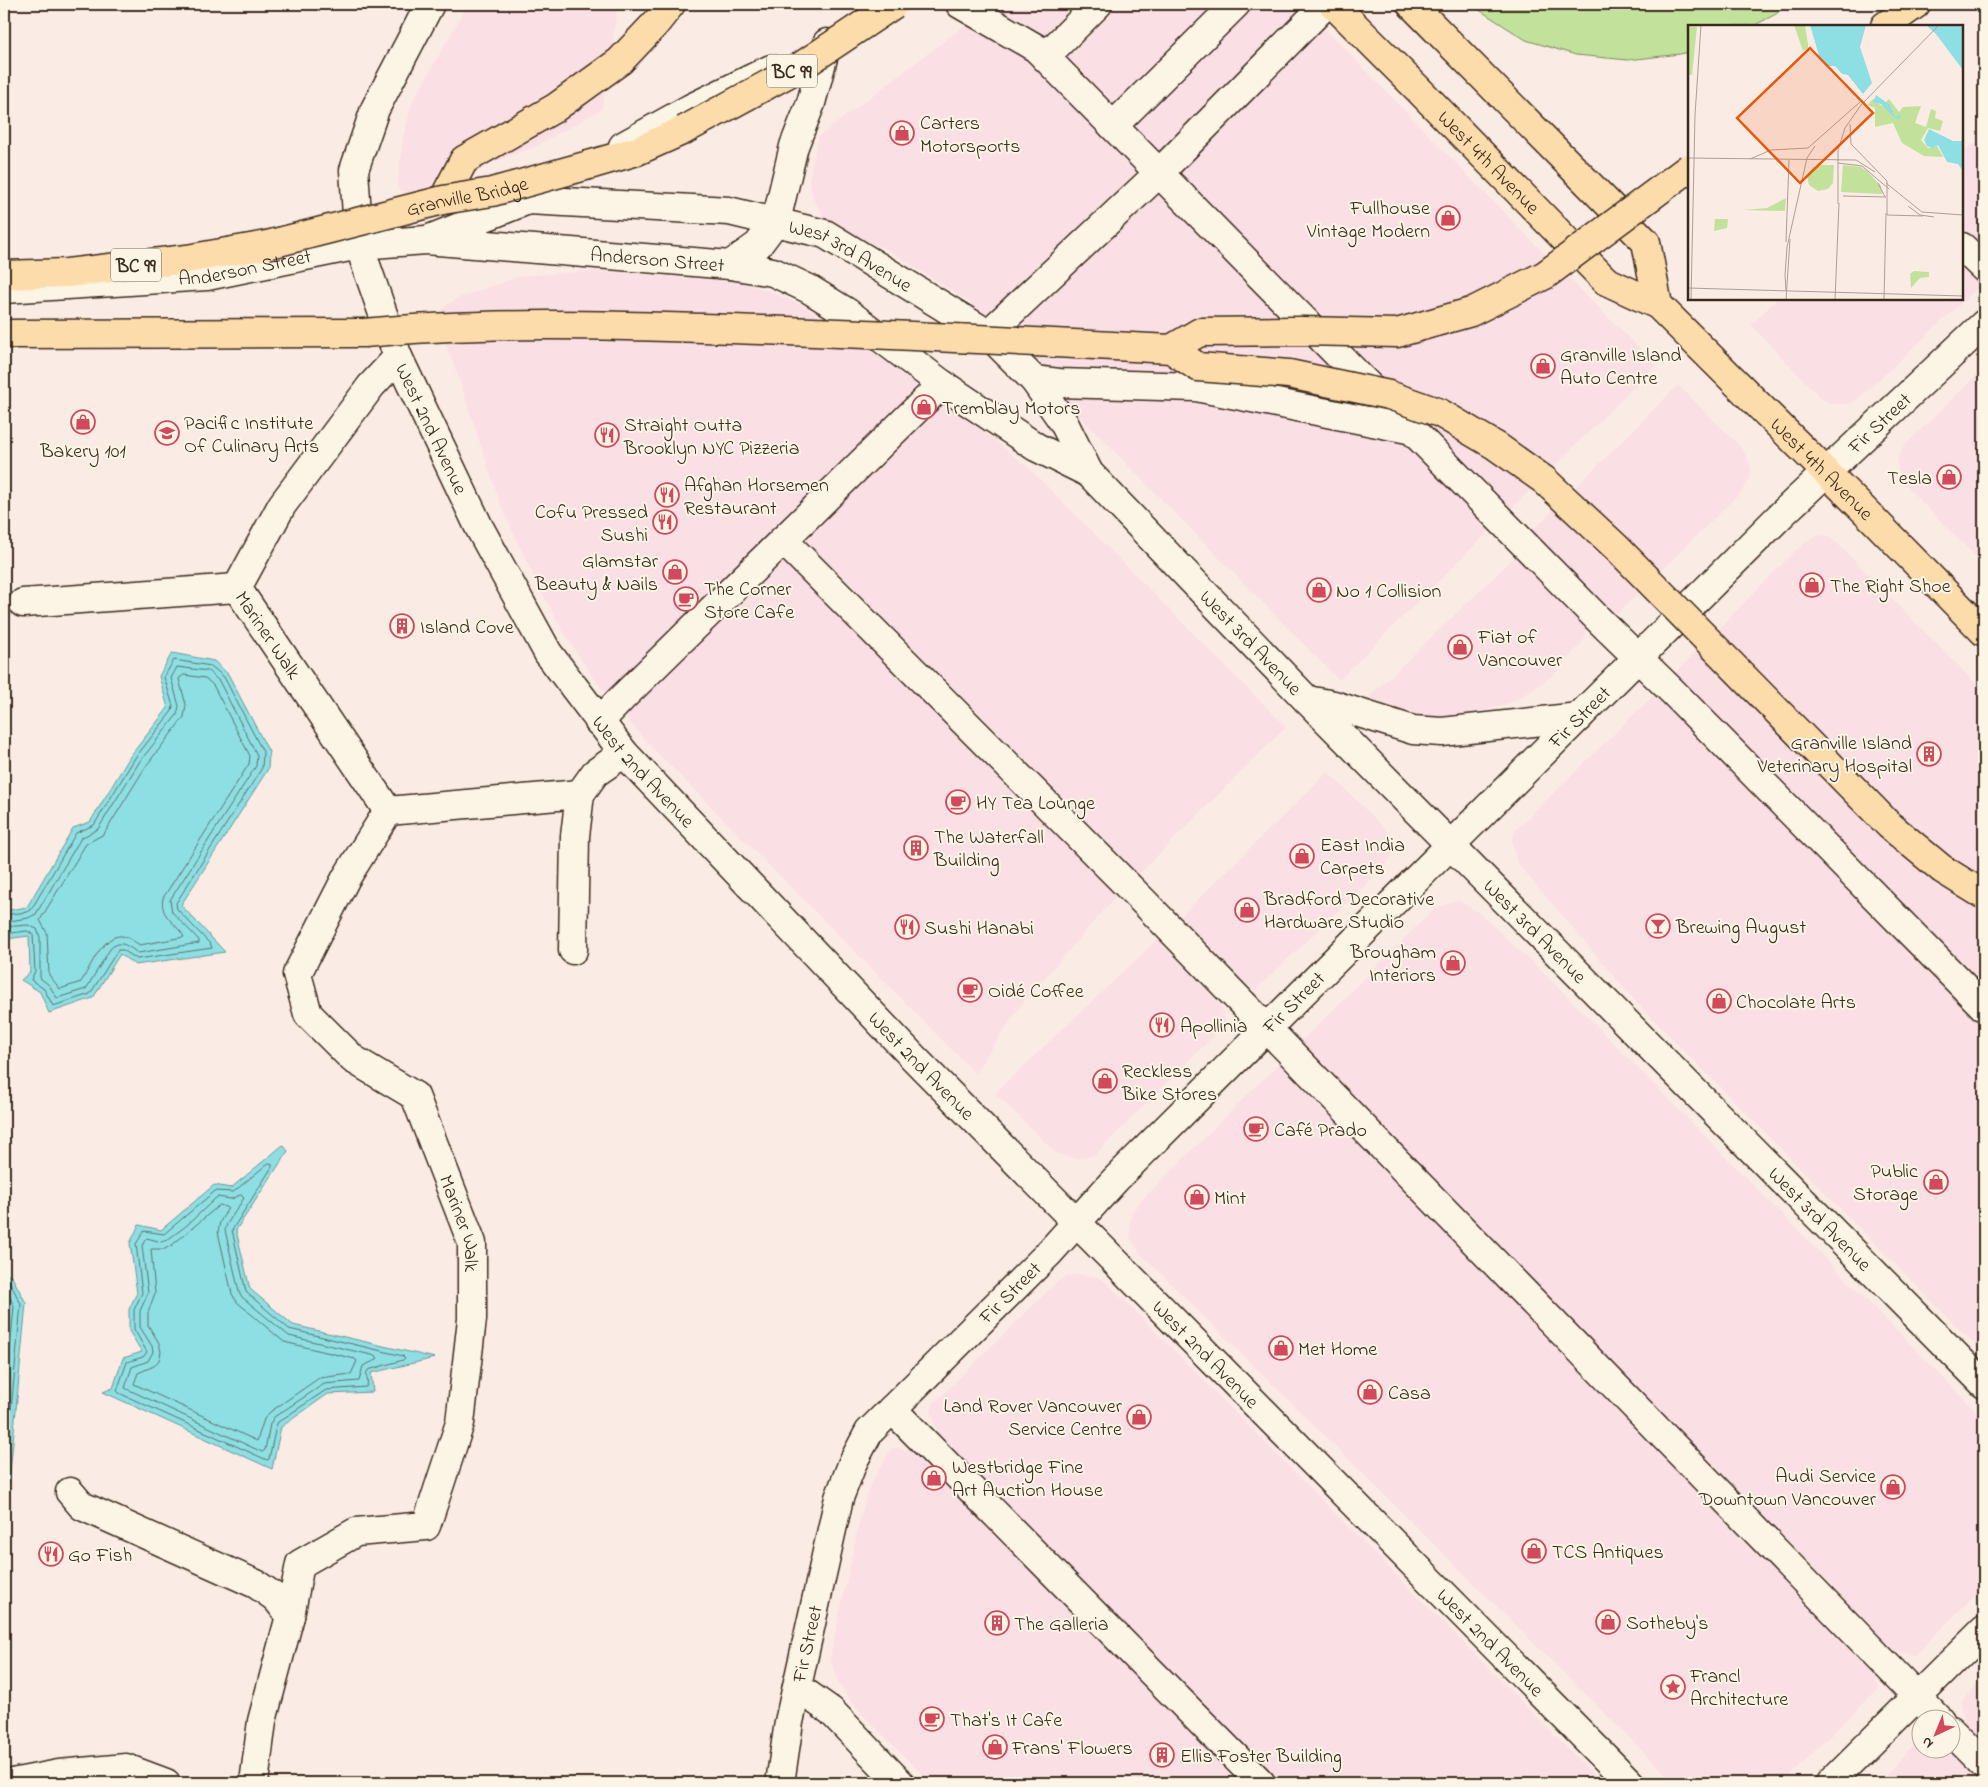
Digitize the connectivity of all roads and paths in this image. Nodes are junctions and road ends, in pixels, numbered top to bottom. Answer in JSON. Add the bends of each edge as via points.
{"nodes":[{"id":1,"x":430,"y":4,"type":"edge"},
{"id":2,"x":671,"y":4,"type":"edge"},
{"id":3,"x":885,"y":4,"type":"edge"},
{"id":4,"x":894,"y":4,"type":"edge"},
{"id":5,"x":960,"y":4,"type":"edge"},
{"id":6,"x":1098,"y":4,"type":"edge"},
{"id":7,"x":1236,"y":4,"type":"edge"},
{"id":8,"x":1326,"y":4,"type":"edge"},
{"id":9,"x":1333,"y":4,"type":"edge"},
{"id":10,"x":1411,"y":4,"type":"edge"},
{"id":11,"x":1916,"y":4,"type":"edge"},
{"id":12,"x":1886,"y":25,"type":"edge"},
{"id":13,"x":826,"y":43,"type":"junction"},
{"id":14,"x":1045,"y":57,"type":"junction"},
{"id":15,"x":1113,"y":126,"type":"junction"},
{"id":16,"x":1688,"y":169,"type":"edge"},
{"id":17,"x":1159,"y":173,"type":"junction"},
{"id":18,"x":443,"y":200,"type":"junction"},
{"id":19,"x":528,"y":200,"type":"junction"},
{"id":20,"x":776,"y":221,"type":"junction"},
{"id":21,"x":426,"y":240,"type":"junction"},
{"id":22,"x":359,"y":244,"type":"junction"},
{"id":23,"x":1963,"y":248,"type":"edge"},
{"id":24,"x":730,"y":265,"type":"junction"},
{"id":25,"x":1984,"y":268,"type":"edge"},
{"id":26,"x":4,"y":275,"type":"edge"},
{"id":27,"x":4,"y":289,"type":"edge"},
{"id":28,"x":1658,"y":305,"type":"junction"},
{"id":29,"x":1984,"y":324,"type":"edge"},
{"id":30,"x":4,"y":334,"type":"edge"},
{"id":31,"x":988,"y":334,"type":"junction"},
{"id":32,"x":1171,"y":349,"type":"junction"},
{"id":33,"x":398,"y":357,"type":"junction"},
{"id":34,"x":1034,"y":380,"type":"junction"},
{"id":35,"x":942,"y":384,"type":"junction"},
{"id":36,"x":1413,"y":430,"type":"junction"},
{"id":37,"x":1826,"y":472,"type":"junction"},
{"id":38,"x":1089,"y":473,"type":"junction"},
{"id":39,"x":783,"y":540,"type":"junction"},
{"id":40,"x":237,"y":588,"type":"junction"},
{"id":41,"x":23,"y":603,"type":"dead end"},
{"id":42,"x":1984,"y":632,"type":"edge"},
{"id":43,"x":1638,"y":658,"type":"junction"},
{"id":44,"x":1307,"y":700,"type":"junction"},
{"id":45,"x":1579,"y":717,"type":"junction"},
{"id":46,"x":599,"y":722,"type":"junction"},
{"id":47,"x":624,"y":753,"type":"junction"},
{"id":48,"x":580,"y":794,"type":"junction"},
{"id":49,"x":388,"y":811,"type":"junction"},
{"id":50,"x":1451,"y":846,"type":"junction"},
{"id":51,"x":1984,"y":895,"type":"edge"},
{"id":52,"x":573,"y":950,"type":"dead end"},
{"id":53,"x":1984,"y":1007,"type":"edge"},
{"id":54,"x":1267,"y":1029,"type":"junction"},
{"id":55,"x":1076,"y":1222,"type":"junction"},
{"id":56,"x":1984,"y":1384,"type":"edge"},
{"id":57,"x":892,"y":1409,"type":"junction"},
{"id":58,"x":70,"y":1492,"type":"dead end"},
{"id":59,"x":290,"y":1616,"type":"junction"},
{"id":60,"x":1984,"y":1630,"type":"edge"},
{"id":61,"x":797,"y":1687,"type":"junction"},
{"id":62,"x":1917,"y":1697,"type":"junction"},
{"id":63,"x":1930,"y":1710,"type":"edge"},
{"id":64,"x":1960,"y":1740,"type":"edge"},
{"id":65,"x":1984,"y":1764,"type":"edge"},
{"id":66,"x":12,"y":1783,"type":"edge"},
{"id":67,"x":166,"y":1783,"type":"edge"},
{"id":68,"x":254,"y":1783,"type":"edge"},
{"id":69,"x":780,"y":1783,"type":"edge"},
{"id":70,"x":900,"y":1783,"type":"edge"},
{"id":71,"x":1261,"y":1783,"type":"edge"},
{"id":72,"x":1630,"y":1783,"type":"edge"},
{"id":73,"x":1830,"y":1783,"type":"edge"}],
"edges":[{"from":1,"to":22,"type":"street","name":"West 2nd Avenue","via":[[375,109],[354,170]]},
{"from":2,"to":18,"type":"main road","via":[[620,61],[555,108],[464,160]]},
{"from":3,"to":13,"type":"street","name":"Anderson Street"},
{"from":4,"to":18,"type":"main road","name":"Granville Bridge","number":"BC 99","bridge":true,"via":[[800,67],[684,130],[637,151],[492,192]]},
{"from":5,"to":14,"type":"street","via":[[1036,48]]},
{"from":6,"to":14,"type":"street"},
{"from":7,"to":15,"type":"street"},
{"from":8,"to":17,"type":"street"},
{"from":9,"to":28,"type":"main road","name":"West 4th Avenue","via":[[1606,282]]},
{"from":10,"to":28,"type":"main road","via":[[1646,242]]},
{"from":11,"to":12,"type":"main road"},
{"from":13,"to":19,"type":"street","name":"Anderson Street","via":[[691,108]]},
{"from":13,"to":20,"type":"street","name":"Anderson Street","via":[[811,103],[794,146]]},
{"from":14,"to":15,"type":"street"},
{"from":15,"to":17,"type":"street"},
{"from":16,"to":32,"type":"main road","bridge":true,"via":[[1545,275],[1471,312],[1398,332],[1200,332]]},
{"from":17,"to":31,"type":"street"},
{"from":17,"to":36,"type":"street"},
{"from":18,"to":26,"type":"main road","name":"Granville Bridge","number":"BC 99","bridge":true,"via":[[267,245],[67,273]]},
{"from":19,"to":20,"type":"street","name":"West 3rd Avenue","via":[[730,211]]},
{"from":19,"to":21,"type":"street","name":"Anderson Street"},
{"from":20,"to":24,"type":"street","name":"Anderson Street","via":[[758,245]]},
{"from":20,"to":31,"type":"street","name":"West 3rd Avenue","via":[[825,234]]},
{"from":21,"to":22,"type":"street","name":"Anderson Street"},
{"from":21,"to":24,"type":"street","name":"Anderson Street"},
{"from":22,"to":27,"type":"street","name":"Anderson Street","via":[[207,276]]},
{"from":22,"to":33,"type":"street","name":"West 2nd Avenue"},
{"from":23,"to":25,"type":"street"},
{"from":24,"to":35,"type":"street","name":"West 3rd Avenue","via":[[773,272],[809,289],[848,313]]},
{"from":28,"to":37,"type":"main road","name":"West 4th Avenue"},
{"from":29,"to":37,"type":"street","name":"Fir Street"},
{"from":30,"to":32,"type":"main road","bridge":true,"via":[[364,333],[462,325],[622,325],[864,333]]},
{"from":31,"to":34,"type":"street","name":"West 3rd Avenue"},
{"from":32,"to":51,"type":"main road","bridge":true,"via":[[1198,367],[1290,374],[1389,395],[1440,413],[1496,446],[1544,480],[1617,548],[1889,825],[1942,869]]},
{"from":33,"to":40,"type":"street","via":[[371,386],[282,505]]},
{"from":33,"to":46,"type":"street","name":"West 2nd Avenue","via":[[480,527],[548,653]]},
{"from":34,"to":36,"type":"street","via":[[1196,387]]},
{"from":34,"to":38,"type":"street","name":"West 3rd Avenue","via":[[1064,424]]},
{"from":35,"to":38,"type":"street","name":"West 3rd Avenue","via":[[1036,447]]},
{"from":35,"to":39,"type":"street"},
{"from":36,"to":43,"type":"street"},
{"from":37,"to":42,"type":"main road","name":"West 4th Avenue"},
{"from":37,"to":43,"type":"street","name":"Fir Street"},
{"from":38,"to":44,"type":"street","name":"West 3rd Avenue"},
{"from":39,"to":46,"type":"street"},
{"from":39,"to":54,"type":"street"},
{"from":40,"to":41,"type":"street","name":"Mariner Walk"},
{"from":40,"to":49,"type":"street","name":"Mariner Walk"},
{"from":43,"to":45,"type":"street","name":"Fir Street"},
{"from":43,"to":53,"type":"street"},
{"from":44,"to":45,"type":"street","via":[[1414,730],[1442,732]]},
{"from":44,"to":50,"type":"street","name":"West 3rd Avenue"},
{"from":45,"to":50,"type":"street","name":"Fir Street"},
{"from":46,"to":47,"type":"street","name":"West 2nd Avenue"},
{"from":47,"to":48,"type":"street","via":[[595,773]]},
{"from":47,"to":55,"type":"street","name":"West 2nd Avenue","via":[[914,1058]]},
{"from":48,"to":49,"type":"street"},
{"from":48,"to":52,"type":"street","via":[[575,836]]},
{"from":49,"to":59,"type":"street","name":"Mariner Walk","via":[[346,878],[297,974],[308,1014],[353,1059],[416,1096],[472,1243],[472,1319],[460,1423],[426,1526],[356,1532],[300,1564]]},
{"from":50,"to":54,"type":"street","name":"Fir Street"},
{"from":50,"to":56,"type":"street","name":"West 3rd Avenue"},
{"from":54,"to":55,"type":"street","name":"Fir Street"},
{"from":54,"to":62,"type":"street"},
{"from":55,"to":57,"type":"street","name":"Fir Street"},
{"from":55,"to":72,"type":"street","name":"West 2nd Avenue"},
{"from":57,"to":61,"type":"street","name":"Fir Street","via":[[869,1432],[839,1498]]},
{"from":57,"to":71,"type":"street"},
{"from":58,"to":59,"type":"street","via":[[82,1506],[256,1584],[276,1598]]},
{"from":59,"to":68,"type":"street","via":[[262,1721]]},
{"from":60,"to":62,"type":"street"},
{"from":61,"to":69,"type":"street","name":"Fir Street","via":[[788,1722]]},
{"from":61,"to":70,"type":"street","via":[[831,1712]]},
{"from":62,"to":63,"type":"street"},
{"from":62,"to":73,"type":"street"},
{"from":64,"to":65,"type":"street"},
{"from":66,"to":67,"type":"street","via":[[59,1774],[126,1768]]}]}
